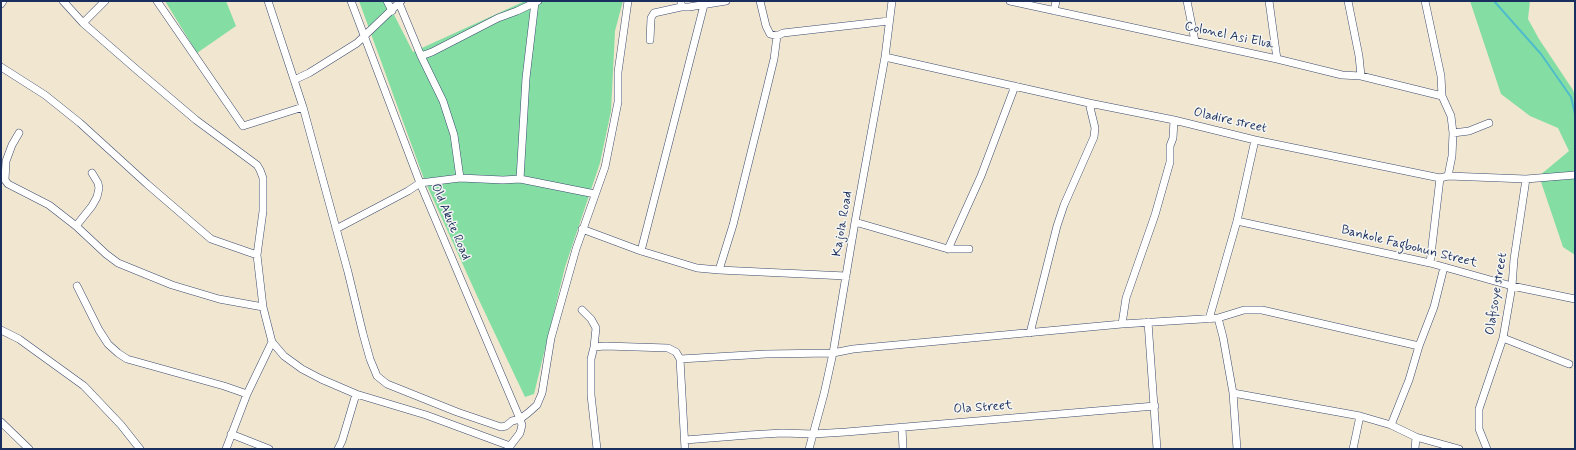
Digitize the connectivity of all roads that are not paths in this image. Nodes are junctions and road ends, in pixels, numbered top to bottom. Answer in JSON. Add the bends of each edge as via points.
{"nodes":[{"id":1,"x":3,"y":1,"type":"edge"},
{"id":2,"x":63,"y":1,"type":"edge"},
{"id":3,"x":105,"y":1,"type":"edge"},
{"id":4,"x":157,"y":1,"type":"edge"},
{"id":5,"x":268,"y":1,"type":"edge"},
{"id":6,"x":352,"y":1,"type":"edge"},
{"id":7,"x":387,"y":1,"type":"edge"},
{"id":8,"x":536,"y":1,"type":"edge"},
{"id":9,"x":628,"y":1,"type":"edge"},
{"id":10,"x":726,"y":1,"type":"edge"},
{"id":11,"x":760,"y":1,"type":"edge"},
{"id":12,"x":892,"y":1,"type":"edge"},
{"id":13,"x":1010,"y":1,"type":"edge"},
{"id":14,"x":1056,"y":1,"type":"edge"},
{"id":15,"x":1187,"y":1,"type":"edge"},
{"id":16,"x":1269,"y":1,"type":"edge"},
{"id":17,"x":1348,"y":1,"type":"edge"},
{"id":18,"x":1425,"y":1,"type":"edge"},
{"id":19,"x":400,"y":2,"type":"edge"},
{"id":20,"x":1,"y":4,"type":"edge"},
{"id":21,"x":681,"y":4,"type":"edge"},
{"id":22,"x":704,"y":5,"type":"junction"},
{"id":23,"x":392,"y":11,"type":"junction"},
{"id":24,"x":1054,"y":11,"type":"junction"},
{"id":25,"x":889,"y":20,"type":"junction"},
{"id":26,"x":83,"y":23,"type":"junction"},
{"id":27,"x":364,"y":35,"type":"junction"},
{"id":28,"x":777,"y":36,"type":"junction"},
{"id":29,"x":650,"y":40,"type":"dead end"},
{"id":30,"x":1195,"y":41,"type":"junction"},
{"id":31,"x":421,"y":56,"type":"junction"},
{"id":32,"x":885,"y":57,"type":"junction"},
{"id":33,"x":1277,"y":59,"type":"junction"},
{"id":34,"x":1,"y":67,"type":"edge"},
{"id":35,"x":1361,"y":76,"type":"junction"},
{"id":36,"x":294,"y":80,"type":"junction"},
{"id":37,"x":1015,"y":86,"type":"junction"},
{"id":38,"x":1442,"y":96,"type":"junction"},
{"id":39,"x":1090,"y":103,"type":"junction"},
{"id":40,"x":303,"y":107,"type":"junction"},
{"id":41,"x":1174,"y":120,"type":"junction"},
{"id":42,"x":1490,"y":123,"type":"dead end"},
{"id":43,"x":19,"y":133,"type":"dead end"},
{"id":44,"x":1453,"y":133,"type":"junction"},
{"id":45,"x":1255,"y":140,"type":"junction"},
{"id":46,"x":4,"y":159,"type":"edge"},
{"id":47,"x":92,"y":173,"type":"dead end"},
{"id":48,"x":1574,"y":175,"type":"edge"},
{"id":49,"x":1448,"y":176,"type":"junction"},
{"id":50,"x":460,"y":178,"type":"junction"},
{"id":51,"x":1440,"y":178,"type":"junction"},
{"id":52,"x":520,"y":179,"type":"junction"},
{"id":53,"x":1526,"y":179,"type":"junction"},
{"id":54,"x":420,"y":183,"type":"junction"},
{"id":55,"x":595,"y":194,"type":"junction"},
{"id":56,"x":1237,"y":221,"type":"junction"},
{"id":57,"x":855,"y":222,"type":"junction"},
{"id":58,"x":76,"y":226,"type":"junction"},
{"id":59,"x":336,"y":229,"type":"junction"},
{"id":60,"x":582,"y":229,"type":"junction"},
{"id":61,"x":948,"y":249,"type":"junction"},
{"id":62,"x":969,"y":249,"type":"dead end"},
{"id":63,"x":641,"y":251,"type":"junction"},
{"id":64,"x":257,"y":255,"type":"junction"},
{"id":65,"x":1430,"y":263,"type":"junction"},
{"id":66,"x":1444,"y":267,"type":"junction"},
{"id":67,"x":719,"y":270,"type":"junction"},
{"id":68,"x":846,"y":276,"type":"junction"},
{"id":69,"x":77,"y":286,"type":"dead end"},
{"id":70,"x":1512,"y":286,"type":"junction"},
{"id":71,"x":1575,"y":299,"type":"edge"},
{"id":72,"x":264,"y":307,"type":"junction"},
{"id":73,"x":582,"y":310,"type":"dead end"},
{"id":74,"x":1218,"y":318,"type":"junction"},
{"id":75,"x":1209,"y":319,"type":"junction"},
{"id":76,"x":1148,"y":322,"type":"junction"},
{"id":77,"x":1122,"y":324,"type":"junction"},
{"id":78,"x":1,"y":330,"type":"edge"},
{"id":79,"x":1030,"y":333,"type":"junction"},
{"id":80,"x":1503,"y":338,"type":"junction"},
{"id":81,"x":272,"y":342,"type":"junction"},
{"id":82,"x":1419,"y":346,"type":"junction"},
{"id":83,"x":594,"y":348,"type":"junction"},
{"id":84,"x":833,"y":353,"type":"junction"},
{"id":85,"x":680,"y":359,"type":"junction"},
{"id":86,"x":1569,"y":364,"type":"dead end"},
{"id":87,"x":1232,"y":393,"type":"junction"},
{"id":88,"x":247,"y":394,"type":"junction"},
{"id":89,"x":356,"y":394,"type":"junction"},
{"id":90,"x":1155,"y":406,"type":"junction"},
{"id":91,"x":1360,"y":416,"type":"junction"},
{"id":92,"x":520,"y":419,"type":"junction"},
{"id":93,"x":1,"y":422,"type":"edge"},
{"id":94,"x":1391,"y":425,"type":"junction"},
{"id":95,"x":902,"y":427,"type":"junction"},
{"id":96,"x":231,"y":434,"type":"junction"},
{"id":97,"x":813,"y":434,"type":"junction"},
{"id":98,"x":1416,"y":437,"type":"junction"},
{"id":99,"x":685,"y":440,"type":"junction"},
{"id":100,"x":510,"y":447,"type":"edge"},
{"id":101,"x":29,"y":449,"type":"edge"},
{"id":102,"x":140,"y":449,"type":"edge"},
{"id":103,"x":226,"y":449,"type":"edge"},
{"id":104,"x":269,"y":449,"type":"edge"},
{"id":105,"x":338,"y":449,"type":"edge"},
{"id":106,"x":597,"y":449,"type":"edge"},
{"id":107,"x":685,"y":449,"type":"edge"},
{"id":108,"x":809,"y":449,"type":"edge"},
{"id":109,"x":903,"y":449,"type":"edge"},
{"id":110,"x":1158,"y":449,"type":"edge"},
{"id":111,"x":1237,"y":449,"type":"edge"},
{"id":112,"x":1353,"y":449,"type":"edge"},
{"id":113,"x":1415,"y":449,"type":"edge"},
{"id":114,"x":1459,"y":449,"type":"edge"},
{"id":115,"x":1487,"y":449,"type":"edge"}],
"edges":[{"from":1,"to":20,"type":"street"},
{"from":2,"to":26,"type":"street"},
{"from":3,"to":26,"type":"street"},
{"from":4,"to":40,"type":"street","via":[[243,126]]},
{"from":5,"to":36,"type":"street"},
{"from":6,"to":27,"type":"street","name":"Old Akute Road"},
{"from":7,"to":23,"type":"street"},
{"from":8,"to":31,"type":"street"},
{"from":8,"to":52,"type":"street","via":[[526,78]]},
{"from":9,"to":55,"type":"street","via":[[618,72],[618,102],[605,167]]},
{"from":10,"to":22,"type":"street"},
{"from":11,"to":28,"type":"street","via":[[766,26],[770,34]]},
{"from":12,"to":25,"type":"street","name":"Kajola Road"},
{"from":13,"to":24,"type":"street","name":"Colonel Asi Elua"},
{"from":14,"to":24,"type":"street"},
{"from":15,"to":30,"type":"street"},
{"from":16,"to":33,"type":"street"},
{"from":17,"to":35,"type":"street"},
{"from":18,"to":38,"type":"street","via":[[1441,76]]},
{"from":19,"to":23,"type":"street"},
{"from":19,"to":31,"type":"street"},
{"from":21,"to":22,"type":"street"},
{"from":21,"to":29,"type":"street","via":[[654,13],[651,18]]},
{"from":22,"to":63,"type":"street"},
{"from":23,"to":27,"type":"street"},
{"from":24,"to":30,"type":"street","name":"Colonel Asi Elua"},
{"from":25,"to":28,"type":"street"},
{"from":25,"to":32,"type":"street","name":"Kajola Road"},
{"from":26,"to":64,"type":"street","via":[[196,120],[257,165],[263,178],[263,211]]},
{"from":27,"to":36,"type":"street","via":[[350,48]]},
{"from":27,"to":54,"type":"street","name":"Old Akute Road"},
{"from":28,"to":67,"type":"street","via":[[774,59],[733,225]]},
{"from":30,"to":33,"type":"street","name":"Colonel Asi Elua"},
{"from":31,"to":50,"type":"street","via":[[443,101],[454,135]]},
{"from":32,"to":37,"type":"street","name":"Oladire street"},
{"from":32,"to":57,"type":"street","name":"Kajola Road"},
{"from":33,"to":35,"type":"street","name":"Colonel Asi Elua","via":[[1342,75]]},
{"from":34,"to":64,"type":"street","via":[[45,95],[211,239]]},
{"from":35,"to":38,"type":"street","name":"Colonel Asi Elua"},
{"from":36,"to":40,"type":"street"},
{"from":37,"to":39,"type":"street","name":"Oladire street"},
{"from":37,"to":61,"type":"street","via":[[982,176]]},
{"from":38,"to":44,"type":"street","via":[[1451,116]]},
{"from":39,"to":41,"type":"street","name":"Oladire street"},
{"from":39,"to":79,"type":"street","via":[[1095,128],[1094,137],[1056,226]]},
{"from":40,"to":59,"type":"street"},
{"from":41,"to":45,"type":"street","name":"Oladire street"},
{"from":41,"to":77,"type":"street","via":[[1170,162],[1155,215],[1126,298]]},
{"from":42,"to":44,"type":"street","via":[[1469,131]]},
{"from":43,"to":46,"type":"street"},
{"from":44,"to":49,"type":"street"},
{"from":45,"to":51,"type":"street","name":"Oladire street"},
{"from":45,"to":56,"type":"street"},
{"from":46,"to":58,"type":"street","via":[[4,176],[8,184],[49,205]]},
{"from":47,"to":58,"type":"street","via":[[98,183],[97,197]]},
{"from":48,"to":53,"type":"street","name":"Oladire street"},
{"from":49,"to":51,"type":"street","name":"Oladire street"},
{"from":49,"to":53,"type":"street","name":"Oladire street"},
{"from":50,"to":52,"type":"street"},
{"from":50,"to":54,"type":"street"},
{"from":51,"to":65,"type":"street"},
{"from":52,"to":55,"type":"street"},
{"from":53,"to":70,"type":"street","name":"Olafisoye street"},
{"from":54,"to":59,"type":"street"},
{"from":54,"to":92,"type":"street","name":"Old Akute Road"},
{"from":55,"to":60,"type":"street"},
{"from":56,"to":65,"type":"street","name":"Bankole Fagbohun Street"},
{"from":56,"to":75,"type":"street"},
{"from":57,"to":61,"type":"street"},
{"from":57,"to":68,"type":"street","name":"Kajola Road"},
{"from":58,"to":72,"type":"street","via":[[118,263],[172,285]]},
{"from":59,"to":92,"type":"street","via":[[370,360],[377,376],[387,384],[450,410],[501,427]]},
{"from":60,"to":63,"type":"street"},
{"from":60,"to":92,"type":"street","via":[[551,338],[542,393],[537,405]]},
{"from":61,"to":62,"type":"street"},
{"from":63,"to":67,"type":"street","via":[[697,268]]},
{"from":64,"to":72,"type":"street"},
{"from":65,"to":66,"type":"street","name":"Bankole Fagbohun Street"},
{"from":66,"to":70,"type":"street","name":"Bankole Fagbohun Street"},
{"from":66,"to":82,"type":"street","via":[[1434,307]]},
{"from":67,"to":68,"type":"street"},
{"from":68,"to":84,"type":"street","name":"Kajola Road"},
{"from":69,"to":88,"type":"street","via":[[108,344],[127,359]]},
{"from":70,"to":71,"type":"street","name":"Bankole Fagbohun Street"},
{"from":70,"to":80,"type":"street","name":"Olafisoye street"},
{"from":72,"to":81,"type":"street"},
{"from":73,"to":83,"type":"street","via":[[596,328]]},
{"from":74,"to":75,"type":"street"},
{"from":74,"to":82,"type":"street","via":[[1244,310],[1262,310]]},
{"from":74,"to":87,"type":"street"},
{"from":75,"to":76,"type":"street"},
{"from":76,"to":77,"type":"street"},
{"from":76,"to":90,"type":"street"},
{"from":77,"to":79,"type":"street"},
{"from":78,"to":102,"type":"street","via":[[18,339],[84,386]]},
{"from":79,"to":84,"type":"street"},
{"from":80,"to":86,"type":"street"},
{"from":80,"to":115,"type":"street","name":"Olafisoye street","via":[[1479,410],[1479,429]]},
{"from":81,"to":88,"type":"street"},
{"from":81,"to":89,"type":"street","via":[[284,356],[302,369]]},
{"from":82,"to":94,"type":"street"},
{"from":83,"to":85,"type":"street","via":[[668,348],[676,352]]},
{"from":83,"to":106,"type":"street","via":[[591,358],[591,395]]},
{"from":84,"to":85,"type":"street","via":[[780,353]]},
{"from":84,"to":97,"type":"street","name":"Kajola Road"},
{"from":85,"to":99,"type":"street"},
{"from":87,"to":91,"type":"street"},
{"from":87,"to":111,"type":"street"},
{"from":88,"to":96,"type":"street"},
{"from":89,"to":100,"type":"street","via":[[426,415]]},
{"from":89,"to":105,"type":"street"},
{"from":90,"to":95,"type":"street","name":"Ola Street"},
{"from":90,"to":110,"type":"street"},
{"from":91,"to":94,"type":"street"},
{"from":91,"to":112,"type":"street"},
{"from":92,"to":100,"type":"street","via":[[520,432]]},
{"from":93,"to":101,"type":"street"},
{"from":94,"to":98,"type":"street"},
{"from":95,"to":97,"type":"street","name":"Ola Street"},
{"from":95,"to":109,"type":"street"},
{"from":96,"to":103,"type":"street"},
{"from":96,"to":104,"type":"street"},
{"from":97,"to":99,"type":"street","name":"Ola Street","via":[[776,433]]},
{"from":97,"to":108,"type":"street","name":"Kajola Road"},
{"from":98,"to":113,"type":"street"},
{"from":98,"to":114,"type":"street"},
{"from":99,"to":107,"type":"street"}]}
